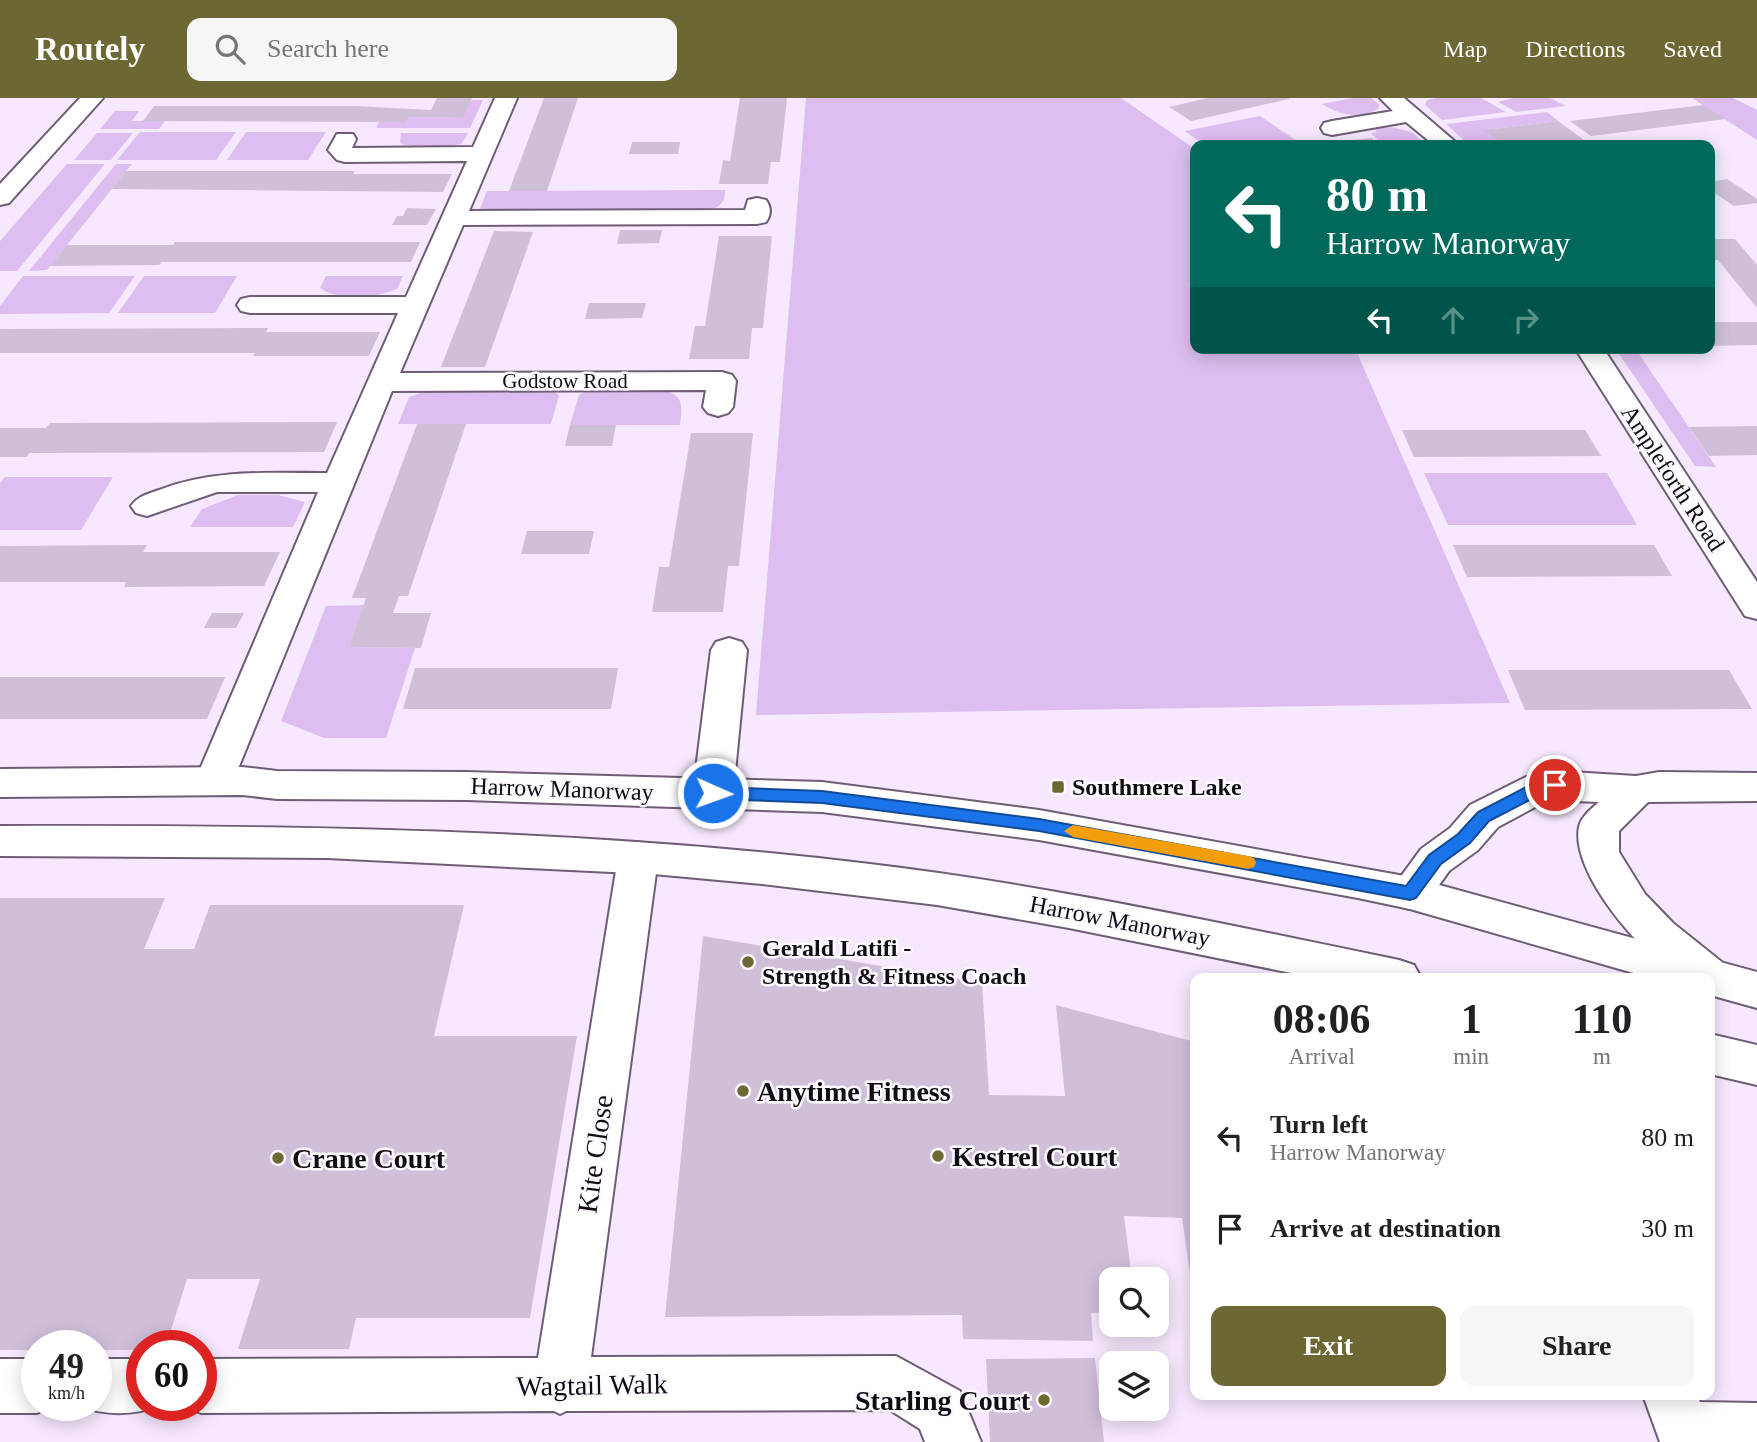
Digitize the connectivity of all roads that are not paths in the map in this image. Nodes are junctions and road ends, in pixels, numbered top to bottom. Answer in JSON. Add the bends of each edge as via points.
{"nodes":[{"id":1,"x":92,"y":98,"type":"edge"},
{"id":2,"x":506,"y":98,"type":"edge"},
{"id":3,"x":1391,"y":98,"type":"edge"},
{"id":4,"x":1412,"y":114,"type":"junction"},
{"id":5,"x":1332,"y":128,"type":"dead end"},
{"id":6,"x":345,"y":139,"type":"dead end"},
{"id":7,"x":1442,"y":140,"type":"edge"},
{"id":8,"x":480,"y":154,"type":"junction"},
{"id":9,"x":0,"y":198,"type":"edge"},
{"id":10,"x":757,"y":211,"type":"dead end"},
{"id":11,"x":452,"y":218,"type":"junction"},
{"id":12,"x":250,"y":305,"type":"dead end"},
{"id":13,"x":415,"y":305,"type":"junction"},
{"id":14,"x":1593,"y":354,"type":"edge"},
{"id":15,"x":383,"y":382,"type":"junction"},
{"id":16,"x":718,"y":407,"type":"dead end"},
{"id":17,"x":338,"y":482,"type":"junction"},
{"id":18,"x":147,"y":506,"type":"dead end"},
{"id":19,"x":1757,"y":608,"type":"edge"},
{"id":20,"x":729,"y":650,"type":"dead end"},
{"id":21,"x":214,"y":781,"type":"junction"},
{"id":22,"x":0,"y":783,"type":"edge"},
{"id":23,"x":1757,"y":787,"type":"edge"},
{"id":24,"x":1636,"y":790,"type":"junction"},
{"id":25,"x":713,"y":793,"type":"junction"},
{"id":26,"x":0,"y":841,"type":"edge"},
{"id":27,"x":638,"y":858,"type":"junction"},
{"id":28,"x":1410,"y":893,"type":"junction"},
{"id":29,"x":1376,"y":973,"type":"edge"},
{"id":30,"x":1697,"y":973,"type":"edge"},
{"id":31,"x":1704,"y":973,"type":"edge"},
{"id":32,"x":1715,"y":978,"type":"edge"},
{"id":33,"x":1757,"y":990,"type":"edge"},
{"id":34,"x":1715,"y":1055,"type":"edge"},
{"id":35,"x":1757,"y":1065,"type":"edge"},
{"id":36,"x":0,"y":1385,"type":"edge"},
{"id":37,"x":21,"y":1386,"type":"edge"},
{"id":38,"x":217,"y":1386,"type":"edge"},
{"id":39,"x":560,"y":1387,"type":"junction"},
{"id":40,"x":1680,"y":1422,"type":"edge"},
{"id":41,"x":1757,"y":1431,"type":"edge"},
{"id":42,"x":953,"y":1442,"type":"edge"}],
"edges":[{"from":1,"to":9,"type":"street"},
{"from":2,"to":8,"type":"street"},
{"from":3,"to":4,"type":"street"},
{"from":4,"to":5,"type":"street"},
{"from":4,"to":7,"type":"street"},
{"from":6,"to":8,"type":"street","via":[[339,150],[345,155]]},
{"from":8,"to":11,"type":"street"},
{"from":10,"to":11,"type":"street"},
{"from":11,"to":13,"type":"street"},
{"from":12,"to":13,"type":"street"},
{"from":13,"to":15,"type":"street"},
{"from":14,"to":19,"type":"street","name":"Ampleforth Road"},
{"from":15,"to":16,"type":"street","name":"Godstow Road","via":[[722,381]]},
{"from":15,"to":17,"type":"street"},
{"from":17,"to":18,"type":"street","via":[[217,483]]},
{"from":17,"to":21,"type":"street"},
{"from":20,"to":25,"type":"street"},
{"from":21,"to":22,"type":"street","name":"Harrow Manorway"},
{"from":21,"to":25,"type":"street","name":"Harrow Manorway"},
{"from":23,"to":24,"type":"street"},
{"from":24,"to":28,"type":"street","via":[[1539,787],[1484,816],[1464,839],[1435,860]]},
{"from":24,"to":31,"type":"street","name":"Harrow Manorway","via":[[1599,827],[1599,853],[1630,906]]},
{"from":25,"to":28,"type":"street","name":"Harrow Manorway","via":[[822,797],[1039,825]]},
{"from":26,"to":27,"type":"street","name":"Harrow Manorway","via":[[523,848]]},
{"from":27,"to":29,"type":"street","name":"Harrow Manorway","via":[[977,894],[1127,920]]},
{"from":27,"to":39,"type":"street","name":"Kite Close"},
{"from":28,"to":30,"type":"street","name":"Harrow Manorway"},
{"from":32,"to":33,"type":"street","name":"Harrow Manorway"},
{"from":34,"to":35,"type":"street"},
{"from":36,"to":37,"type":"street"},
{"from":38,"to":39,"type":"street","name":"Wagtail Walk"},
{"from":39,"to":42,"type":"street","name":"Wagtail Walk","via":[[896,1383],[941,1410]]},
{"from":40,"to":41,"type":"street"}]}
